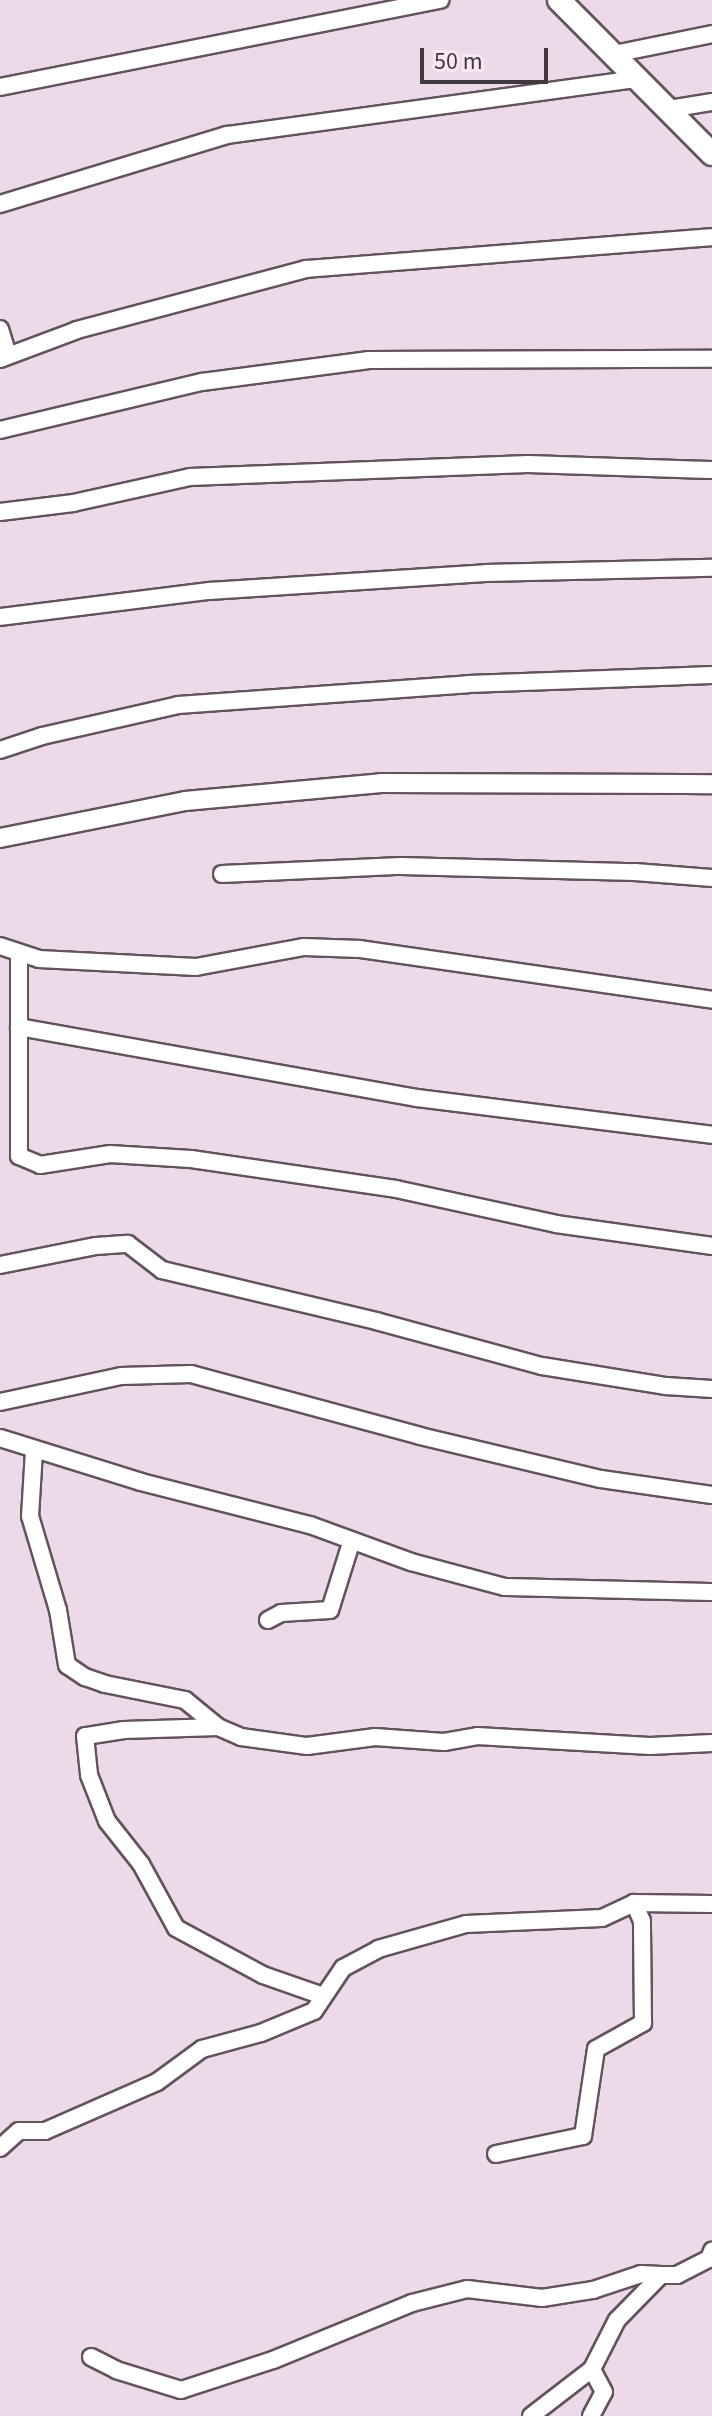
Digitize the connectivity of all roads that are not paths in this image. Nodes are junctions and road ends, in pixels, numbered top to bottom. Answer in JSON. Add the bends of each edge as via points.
{"nodes":[{"id":1,"x":440,"y":0,"type":"edge"},
{"id":2,"x":559,"y":0,"type":"edge"},
{"id":3,"x":712,"y":34,"type":"edge"},
{"id":4,"x":614,"y":54,"type":"junction"},
{"id":5,"x":638,"y":79,"type":"junction"},
{"id":6,"x":0,"y":87,"type":"edge"},
{"id":7,"x":712,"y":102,"type":"edge"},
{"id":8,"x":669,"y":109,"type":"junction"},
{"id":9,"x":712,"y":154,"type":"edge"},
{"id":10,"x":0,"y":204,"type":"edge"},
{"id":11,"x":712,"y":237,"type":"edge"},
{"id":12,"x":0,"y":329,"type":"edge"},
{"id":13,"x":4,"y":357,"type":"edge"},
{"id":14,"x":712,"y":359,"type":"edge"},
{"id":15,"x":0,"y":430,"type":"edge"},
{"id":16,"x":712,"y":470,"type":"edge"},
{"id":17,"x":0,"y":512,"type":"edge"},
{"id":18,"x":712,"y":568,"type":"edge"},
{"id":19,"x":0,"y":617,"type":"edge"},
{"id":20,"x":712,"y":675,"type":"edge"},
{"id":21,"x":0,"y":750,"type":"edge"},
{"id":22,"x":712,"y":784,"type":"edge"},
{"id":23,"x":0,"y":838,"type":"edge"},
{"id":24,"x":222,"y":874,"type":"dead end"},
{"id":25,"x":712,"y":878,"type":"edge"},
{"id":26,"x":0,"y":946,"type":"edge"},
{"id":27,"x":19,"y":954,"type":"junction"},
{"id":28,"x":712,"y":1000,"type":"edge"},
{"id":29,"x":19,"y":1027,"type":"junction"},
{"id":30,"x":712,"y":1135,"type":"edge"},
{"id":31,"x":712,"y":1246,"type":"edge"},
{"id":32,"x":0,"y":1265,"type":"edge"},
{"id":33,"x":712,"y":1389,"type":"edge"},
{"id":34,"x":0,"y":1402,"type":"edge"},
{"id":35,"x":0,"y":1438,"type":"edge"},
{"id":36,"x":34,"y":1451,"type":"junction"},
{"id":37,"x":712,"y":1495,"type":"edge"},
{"id":38,"x":352,"y":1540,"type":"junction"},
{"id":39,"x":712,"y":1592,"type":"edge"},
{"id":40,"x":268,"y":1620,"type":"dead end"},
{"id":41,"x":218,"y":1727,"type":"junction"},
{"id":42,"x":712,"y":1743,"type":"edge"},
{"id":43,"x":634,"y":1903,"type":"junction"},
{"id":44,"x":712,"y":1904,"type":"edge"},
{"id":45,"x":323,"y":1996,"type":"junction"},
{"id":46,"x":0,"y":2148,"type":"edge"},
{"id":47,"x":496,"y":2154,"type":"dead end"},
{"id":48,"x":712,"y":2251,"type":"edge"},
{"id":49,"x":661,"y":2275,"type":"junction"},
{"id":50,"x":91,"y":2357,"type":"dead end"},
{"id":51,"x":592,"y":2369,"type":"junction"},
{"id":52,"x":531,"y":2416,"type":"edge"},
{"id":53,"x":591,"y":2416,"type":"edge"}],
"edges":[{"from":1,"to":6,"type":"street"},
{"from":2,"to":4,"type":"main road"},
{"from":3,"to":4,"type":"street"},
{"from":4,"to":5,"type":"main road"},
{"from":5,"to":8,"type":"main road"},
{"from":5,"to":10,"type":"street","via":[[227,135]]},
{"from":7,"to":8,"type":"street"},
{"from":8,"to":9,"type":"main road"},
{"from":11,"to":13,"type":"street","via":[[306,269],[77,330]]},
{"from":12,"to":13,"type":"street"},
{"from":14,"to":15,"type":"street","via":[[368,360],[202,382]]},
{"from":16,"to":17,"type":"street","via":[[528,464],[190,477],[73,503]]},
{"from":18,"to":19,"type":"street","via":[[485,573],[209,591]]},
{"from":20,"to":21,"type":"street","via":[[468,684],[178,705]]},
{"from":22,"to":23,"type":"street","via":[[381,783],[185,801]]},
{"from":24,"to":25,"type":"street","via":[[401,866]]},
{"from":26,"to":27,"type":"street"},
{"from":27,"to":28,"type":"street","via":[[196,967],[304,947],[360,949]]},
{"from":27,"to":29,"type":"street"},
{"from":29,"to":30,"type":"street","via":[[417,1098]]},
{"from":29,"to":31,"type":"street","via":[[19,1156],[40,1165],[110,1154],[191,1159],[396,1189],[556,1224]]},
{"from":32,"to":33,"type":"street","via":[[128,1244],[162,1270],[542,1366]]},
{"from":34,"to":37,"type":"street","via":[[121,1376],[191,1374],[571,1472]]},
{"from":35,"to":36,"type":"street"},
{"from":36,"to":38,"type":"street"},
{"from":36,"to":41,"type":"street","via":[[30,1516],[58,1610],[67,1665],[105,1684],[185,1700]]},
{"from":38,"to":39,"type":"street","via":[[505,1587]]},
{"from":38,"to":40,"type":"street","via":[[330,1610],[281,1613]]},
{"from":41,"to":42,"type":"street","via":[[241,1737],[293,1746],[375,1737],[444,1742],[477,1736],[650,1746]]},
{"from":41,"to":45,"type":"street","via":[[85,1736],[89,1775],[107,1821],[141,1864],[176,1928],[263,1975]]},
{"from":43,"to":44,"type":"street"},
{"from":43,"to":45,"type":"street","via":[[602,1918],[466,1924],[378,1949],[343,1968]]},
{"from":43,"to":47,"type":"street","via":[[642,1921],[643,2023],[596,2049],[583,2136]]},
{"from":45,"to":46,"type":"street","via":[[314,2011],[202,2049],[157,2082],[45,2131],[19,2131]]},
{"from":48,"to":49,"type":"street","via":[[709,2259],[677,2275]]},
{"from":49,"to":50,"type":"street","via":[[641,2274],[593,2290],[542,2298],[467,2289],[412,2303],[273,2360],[181,2390]]},
{"from":49,"to":51,"type":"street","via":[[617,2320]]},
{"from":51,"to":52,"type":"street"},
{"from":51,"to":53,"type":"street","via":[[604,2392]]}]}
